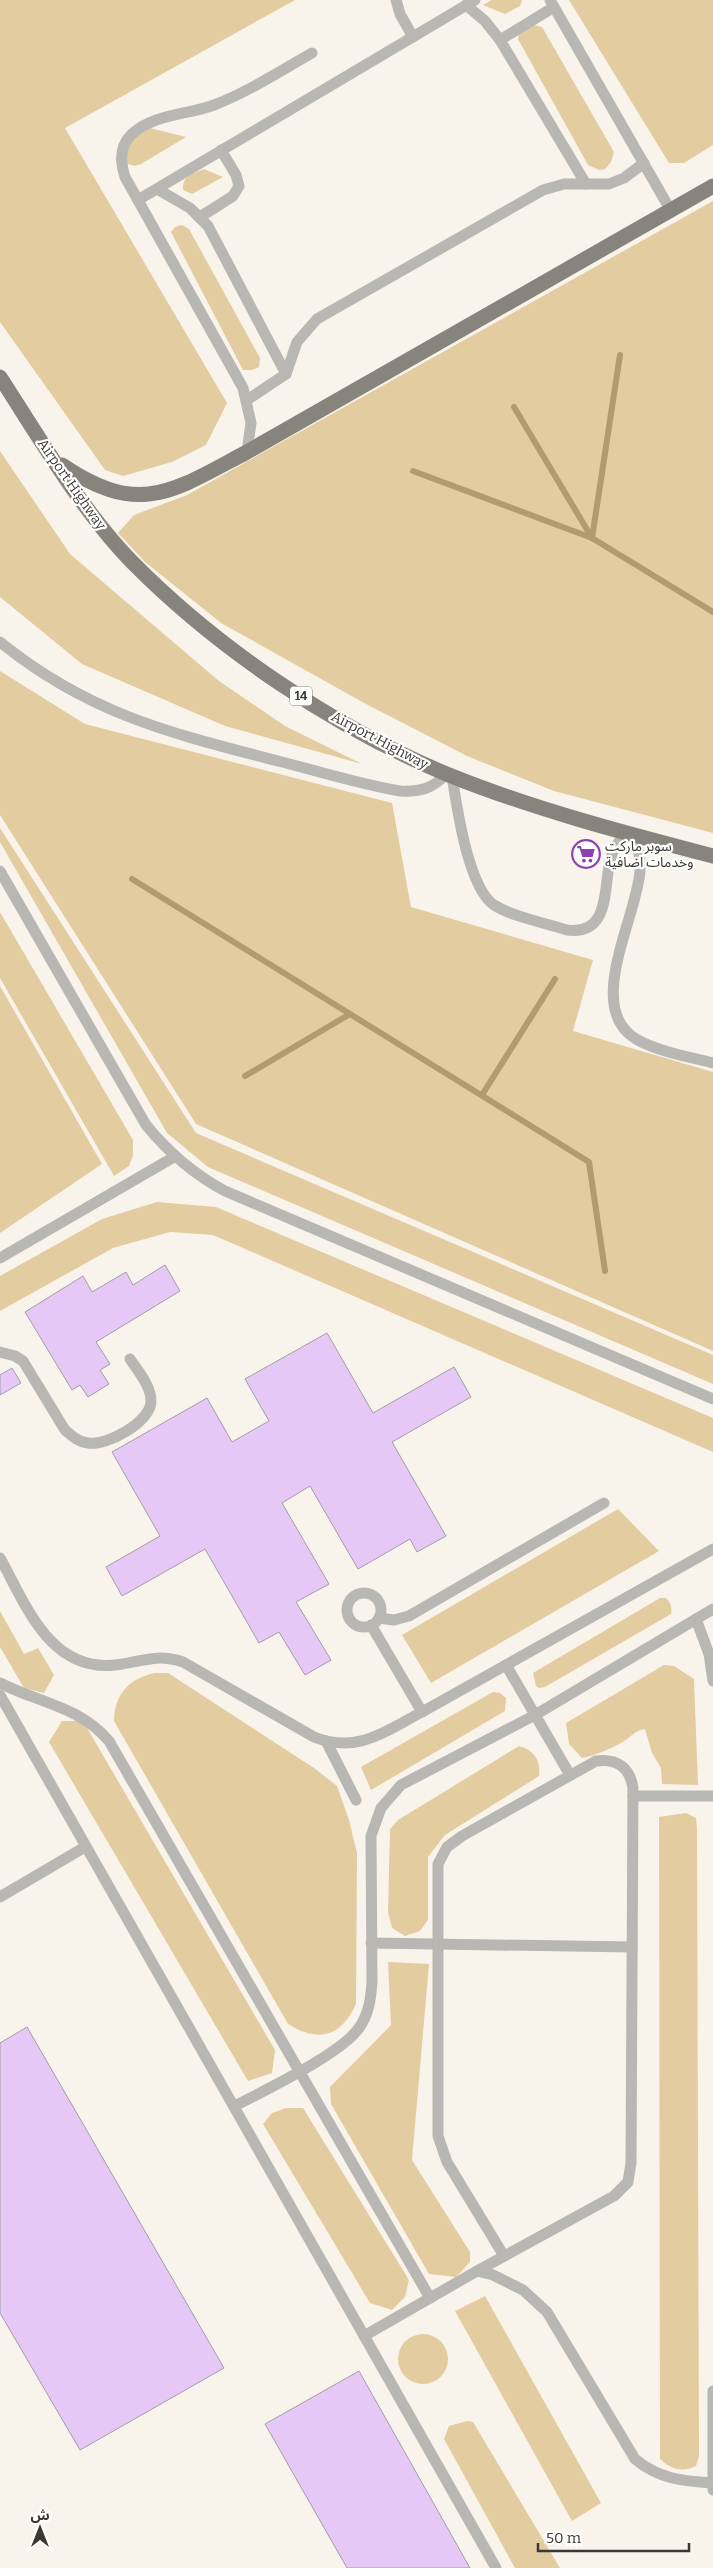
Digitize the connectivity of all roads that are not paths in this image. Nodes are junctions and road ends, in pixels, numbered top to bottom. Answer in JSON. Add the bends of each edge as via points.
{"nodes":[{"id":1,"x":396,"y":0,"type":"edge"},
{"id":2,"x":471,"y":3,"type":"edge"},
{"id":3,"x":552,"y":3,"type":"edge"},
{"id":4,"x":413,"y":37,"type":"junction"},
{"id":5,"x":500,"y":40,"type":"junction"},
{"id":6,"x":312,"y":53,"type":"dead end"},
{"id":7,"x":221,"y":150,"type":"junction"},
{"id":8,"x":644,"y":163,"type":"junction"},
{"id":9,"x":586,"y":184,"type":"junction"},
{"id":10,"x":713,"y":186,"type":"edge"},
{"id":11,"x":157,"y":188,"type":"junction"},
{"id":12,"x":138,"y":200,"type":"junction"},
{"id":13,"x":671,"y":211,"type":"junction"},
{"id":14,"x":200,"y":217,"type":"junction"},
{"id":15,"x":286,"y":374,"type":"junction"},
{"id":16,"x":0,"y":377,"type":"edge"},
{"id":17,"x":247,"y":400,"type":"junction"},
{"id":18,"x":46,"y":448,"type":"junction"},
{"id":19,"x":247,"y":452,"type":"junction"},
{"id":20,"x":0,"y":642,"type":"edge"},
{"id":21,"x":449,"y":775,"type":"junction"},
{"id":22,"x":630,"y":833,"type":"junction"},
{"id":23,"x":711,"y":857,"type":"edge"},
{"id":24,"x":0,"y":871,"type":"edge"},
{"id":25,"x":713,"y":1063,"type":"edge"},
{"id":26,"x":174,"y":1157,"type":"junction"},
{"id":27,"x":0,"y":1258,"type":"edge"},
{"id":28,"x":0,"y":1352,"type":"edge"},
{"id":29,"x":130,"y":1359,"type":"dead end"},
{"id":30,"x":713,"y":1399,"type":"edge"},
{"id":31,"x":604,"y":1503,"type":"dead end"},
{"id":32,"x":713,"y":1549,"type":"edge"},
{"id":33,"x":0,"y":1558,"type":"edge"},
{"id":34,"x":713,"y":1609,"type":"edge"},
{"id":35,"x":696,"y":1619,"type":"junction"},
{"id":36,"x":506,"y":1665,"type":"junction"},
{"id":37,"x":713,"y":1681,"type":"edge"},
{"id":38,"x":0,"y":1683,"type":"edge"},
{"id":39,"x":0,"y":1695,"type":"edge"},
{"id":40,"x":422,"y":1712,"type":"junction"},
{"id":41,"x":535,"y":1715,"type":"junction"},
{"id":42,"x":326,"y":1742,"type":"junction"},
{"id":43,"x":570,"y":1775,"type":"junction"},
{"id":44,"x":633,"y":1796,"type":"junction"},
{"id":45,"x":713,"y":1796,"type":"edge"},
{"id":46,"x":356,"y":1800,"type":"dead end"},
{"id":47,"x":85,"y":1847,"type":"junction"},
{"id":48,"x":0,"y":1897,"type":"edge"},
{"id":49,"x":371,"y":1943,"type":"junction"},
{"id":50,"x":438,"y":1944,"type":"junction"},
{"id":51,"x":632,"y":1948,"type":"junction"},
{"id":52,"x":299,"y":2072,"type":"junction"},
{"id":53,"x":235,"y":2106,"type":"junction"},
{"id":54,"x":504,"y":2256,"type":"junction"},
{"id":55,"x":477,"y":2271,"type":"junction"},
{"id":56,"x":430,"y":2298,"type":"junction"},
{"id":57,"x":364,"y":2336,"type":"junction"},
{"id":58,"x":713,"y":2392,"type":"edge"},
{"id":59,"x":713,"y":2483,"type":"edge"},
{"id":60,"x":713,"y":2490,"type":"edge"},
{"id":61,"x":496,"y":2568,"type":"edge"}],
"edges":[{"from":1,"to":4,"type":"lane"},
{"from":2,"to":4,"type":"lane"},
{"from":2,"to":5,"type":"lane"},
{"from":3,"to":5,"type":"lane"},
{"from":3,"to":8,"type":"lane"},
{"from":4,"to":7,"type":"lane"},
{"from":5,"to":9,"type":"lane"},
{"from":6,"to":12,"type":"lane","via":[[225,101],[163,119],[133,134],[122,150],[121,159],[125,178]]},
{"from":7,"to":11,"type":"lane"},
{"from":7,"to":14,"type":"lane","via":[[236,175],[238,186],[233,196]]},
{"from":8,"to":9,"type":"lane","via":[[617,182],[602,186]]},
{"from":8,"to":13,"type":"lane"},
{"from":9,"to":15,"type":"lane","via":[[564,184],[543,190],[317,319],[297,342]]},
{"from":10,"to":13,"type":"main road"},
{"from":11,"to":12,"type":"lane"},
{"from":11,"to":14,"type":"lane","via":[[180,200]]},
{"from":12,"to":17,"type":"lane"},
{"from":13,"to":19,"type":"main road"},
{"from":14,"to":15,"type":"lane"},
{"from":15,"to":17,"type":"lane"},
{"from":16,"to":18,"type":"main road","name":"Airport Highway","number":"14"},
{"from":17,"to":19,"type":"lane","via":[[251,423]]},
{"from":18,"to":19,"type":"main road","via":[[56,461],[93,485],[135,496],[178,488]]},
{"from":18,"to":21,"type":"main road","name":"Airport Highway","number":"14","via":[[104,529],[132,561],[186,611],[310,702],[368,736]]},
{"from":20,"to":21,"type":"lane","via":[[61,686],[145,725],[400,791],[420,791]]},
{"from":21,"to":22,"type":"main road","name":"Airport Highway","number":"14"},
{"from":21,"to":22,"type":"lane","via":[[477,884],[487,899],[503,910],[567,930],[590,926],[604,902],[612,853]]},
{"from":22,"to":23,"type":"main road","name":"Airport Highway","number":"14"},
{"from":22,"to":25,"type":"lane","via":[[638,847],[640,872],[613,986],[613,1008],[622,1026],[636,1039]]},
{"from":24,"to":26,"type":"lane","via":[[135,1107]]},
{"from":26,"to":27,"type":"lane"},
{"from":26,"to":30,"type":"lane","via":[[225,1191]]},
{"from":28,"to":29,"type":"lane","via":[[23,1361],[65,1430],[89,1444],[114,1438],[147,1414],[150,1394]]},
{"from":31,"to":40,"type":"lane","via":[[409,1616],[375,1621]]},
{"from":32,"to":36,"type":"lane"},
{"from":33,"to":42,"type":"lane","via":[[41,1631],[68,1657],[85,1664],[104,1666],[155,1656],[183,1662]]},
{"from":34,"to":35,"type":"lane"},
{"from":35,"to":37,"type":"lane","via":[[709,1654]]},
{"from":35,"to":41,"type":"lane"},
{"from":36,"to":40,"type":"lane"},
{"from":36,"to":41,"type":"lane"},
{"from":38,"to":52,"type":"lane","via":[[84,1717],[109,1741]]},
{"from":39,"to":47,"type":"lane"},
{"from":40,"to":42,"type":"lane","via":[[364,1742]]},
{"from":41,"to":43,"type":"lane"},
{"from":41,"to":49,"type":"lane","via":[[414,1777],[390,1795],[375,1821],[370,1844]]},
{"from":42,"to":46,"type":"lane"},
{"from":43,"to":44,"type":"lane","via":[[596,1761],[613,1761],[628,1771]]},
{"from":43,"to":50,"type":"lane","via":[[462,1836],[447,1848],[436,1873]]},
{"from":44,"to":45,"type":"lane"},
{"from":44,"to":51,"type":"lane"},
{"from":47,"to":48,"type":"lane"},
{"from":47,"to":53,"type":"lane"},
{"from":49,"to":50,"type":"lane"},
{"from":49,"to":52,"type":"lane","via":[[371,1998],[358,2029],[346,2042]]},
{"from":50,"to":51,"type":"lane"},
{"from":50,"to":54,"type":"lane","via":[[438,2136],[447,2162]]},
{"from":51,"to":54,"type":"lane","via":[[632,2164],[628,2182],[614,2196]]},
{"from":52,"to":53,"type":"lane"},
{"from":52,"to":56,"type":"lane"},
{"from":53,"to":57,"type":"lane"},
{"from":54,"to":55,"type":"lane"},
{"from":55,"to":56,"type":"lane"},
{"from":55,"to":59,"type":"lane","via":[[501,2278],[523,2290],[547,2312],[635,2459],[663,2477]]},
{"from":56,"to":57,"type":"lane"},
{"from":57,"to":61,"type":"lane"},
{"from":58,"to":59,"type":"lane"},
{"from":59,"to":60,"type":"lane"}]}
